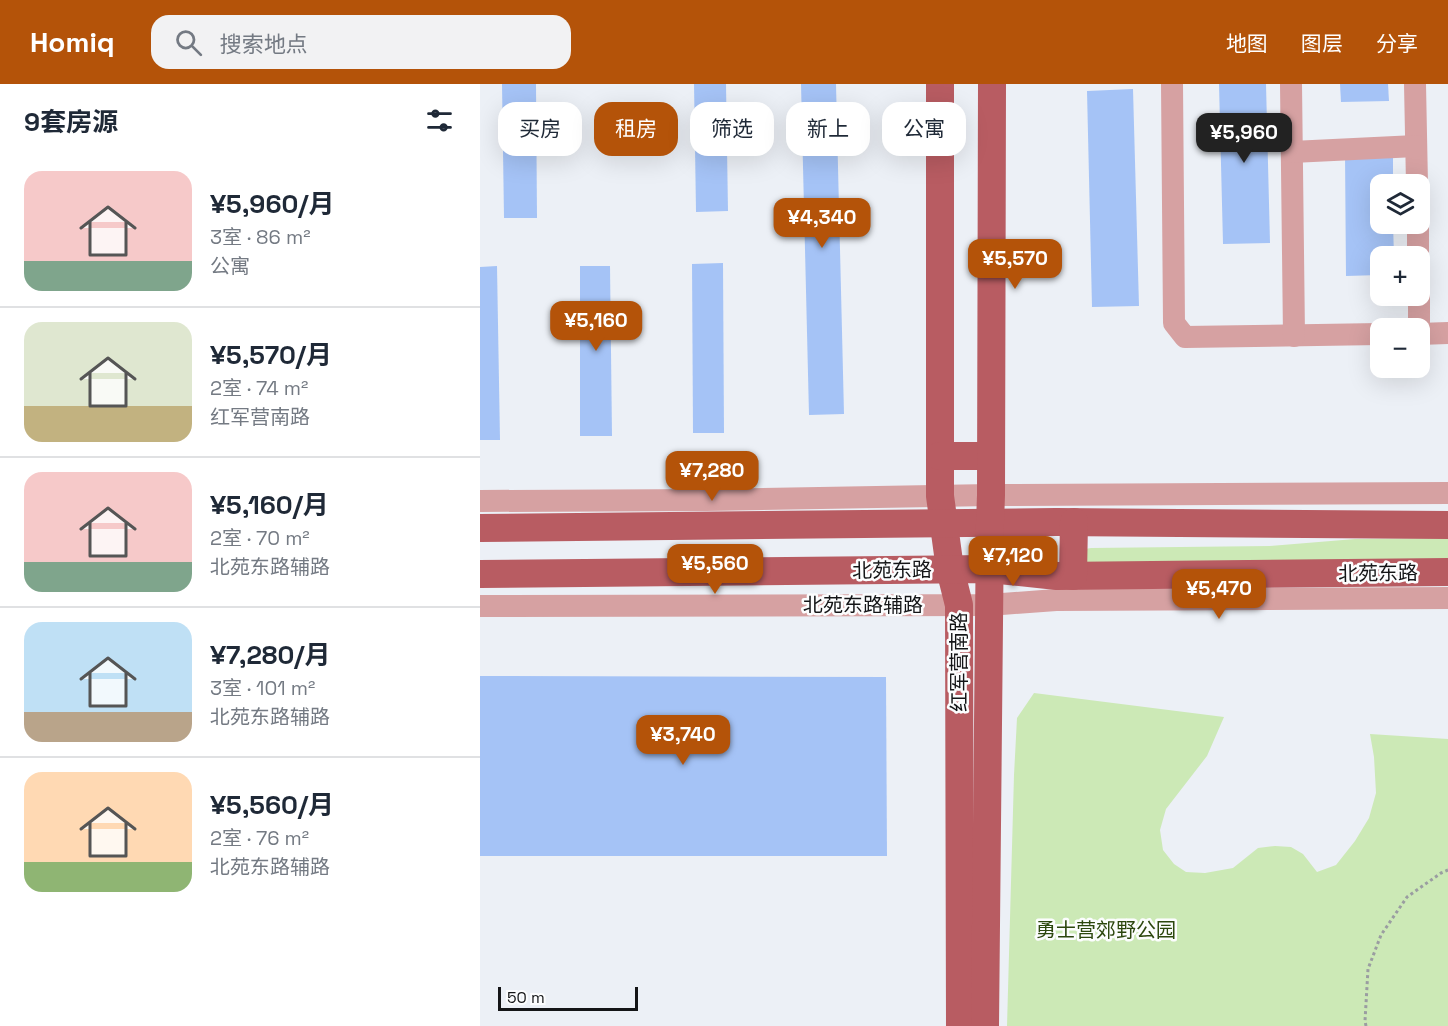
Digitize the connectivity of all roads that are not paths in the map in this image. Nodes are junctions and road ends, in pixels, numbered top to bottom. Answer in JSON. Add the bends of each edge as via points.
{"nodes":[{"id":1,"x":940,"y":84,"type":"edge"},
{"id":2,"x":992,"y":84,"type":"edge"},
{"id":3,"x":1172,"y":84,"type":"edge"},
{"id":4,"x":1291,"y":84,"type":"edge"},
{"id":5,"x":1415,"y":84,"type":"edge"},
{"id":6,"x":1416,"y":146,"type":"junction"},
{"id":7,"x":1292,"y":152,"type":"junction"},
{"id":8,"x":1417,"y":174,"type":"edge"},
{"id":9,"x":1448,"y":333,"type":"edge"},
{"id":10,"x":1370,"y":334,"type":"edge"},
{"id":11,"x":1430,"y":334,"type":"edge"},
{"id":12,"x":1294,"y":336,"type":"junction"},
{"id":13,"x":940,"y":456,"type":"junction"},
{"id":14,"x":991,"y":456,"type":"junction"},
{"id":15,"x":1448,"y":493,"type":"edge"},
{"id":16,"x":480,"y":501,"type":"edge"},
{"id":17,"x":991,"y":509,"type":"junction"},
{"id":18,"x":942,"y":510,"type":"junction"},
{"id":19,"x":1074,"y":522,"type":"junction"},
{"id":20,"x":862,"y":524,"type":"junction"},
{"id":21,"x":1448,"y":525,"type":"edge"},
{"id":22,"x":480,"y":528,"type":"edge"},
{"id":23,"x":950,"y":569,"type":"junction"},
{"id":24,"x":989,"y":569,"type":"junction"},
{"id":25,"x":862,"y":570,"type":"junction"},
{"id":26,"x":1448,"y":572,"type":"edge"},
{"id":27,"x":480,"y":574,"type":"edge"},
{"id":28,"x":1073,"y":576,"type":"junction"},
{"id":29,"x":1448,"y":598,"type":"edge"},
{"id":30,"x":959,"y":605,"type":"junction"},
{"id":31,"x":989,"y":605,"type":"junction"},
{"id":32,"x":480,"y":606,"type":"edge"},
{"id":33,"x":960,"y":1026,"type":"edge"},
{"id":34,"x":986,"y":1026,"type":"edge"}],
"edges":[{"from":1,"to":13,"type":"main road","name":"红军营南路"},
{"from":2,"to":14,"type":"main road","name":"红军营南路"},
{"from":3,"to":12,"type":"street","via":[[1174,323],[1185,337]]},
{"from":4,"to":7,"type":"street"},
{"from":5,"to":6,"type":"street"},
{"from":6,"to":7,"type":"street"},
{"from":6,"to":8,"type":"street"},
{"from":7,"to":12,"type":"street"},
{"from":9,"to":11,"type":"street"},
{"from":10,"to":12,"type":"street"},
{"from":13,"to":14,"type":"main road"},
{"from":13,"to":18,"type":"main road","name":"红军营南路"},
{"from":14,"to":17,"type":"main road","name":"红军营南路"},
{"from":15,"to":17,"type":"street"},
{"from":16,"to":18,"type":"street","via":[[695,500]]},
{"from":17,"to":18,"type":"main road"},
{"from":17,"to":19,"type":"main road"},
{"from":17,"to":24,"type":"main road","name":"红军营南路"},
{"from":18,"to":20,"type":"main road"},
{"from":18,"to":23,"type":"main road","name":"红军营南路"},
{"from":19,"to":21,"type":"main road"},
{"from":19,"to":28,"type":"main road"},
{"from":20,"to":22,"type":"main road"},
{"from":20,"to":25,"type":"main road"},
{"from":23,"to":24,"type":"main road","name":"北苑东路"},
{"from":23,"to":25,"type":"main road","name":"北苑东路"},
{"from":23,"to":30,"type":"main road","name":"红军营南路"},
{"from":24,"to":28,"type":"main road","name":"北苑东路"},
{"from":24,"to":31,"type":"main road","name":"红军营南路"},
{"from":25,"to":27,"type":"main road","name":"北苑东路"},
{"from":26,"to":28,"type":"main road","name":"北苑东路"},
{"from":29,"to":31,"type":"street","name":"北苑东路辅路","via":[[1056,600]]},
{"from":30,"to":31,"type":"street","name":"北苑东路辅路"},
{"from":30,"to":32,"type":"street","name":"北苑东路辅路"},
{"from":30,"to":33,"type":"main road","name":"红军营南路"},
{"from":31,"to":34,"type":"main road","name":"红军营南路"}]}
